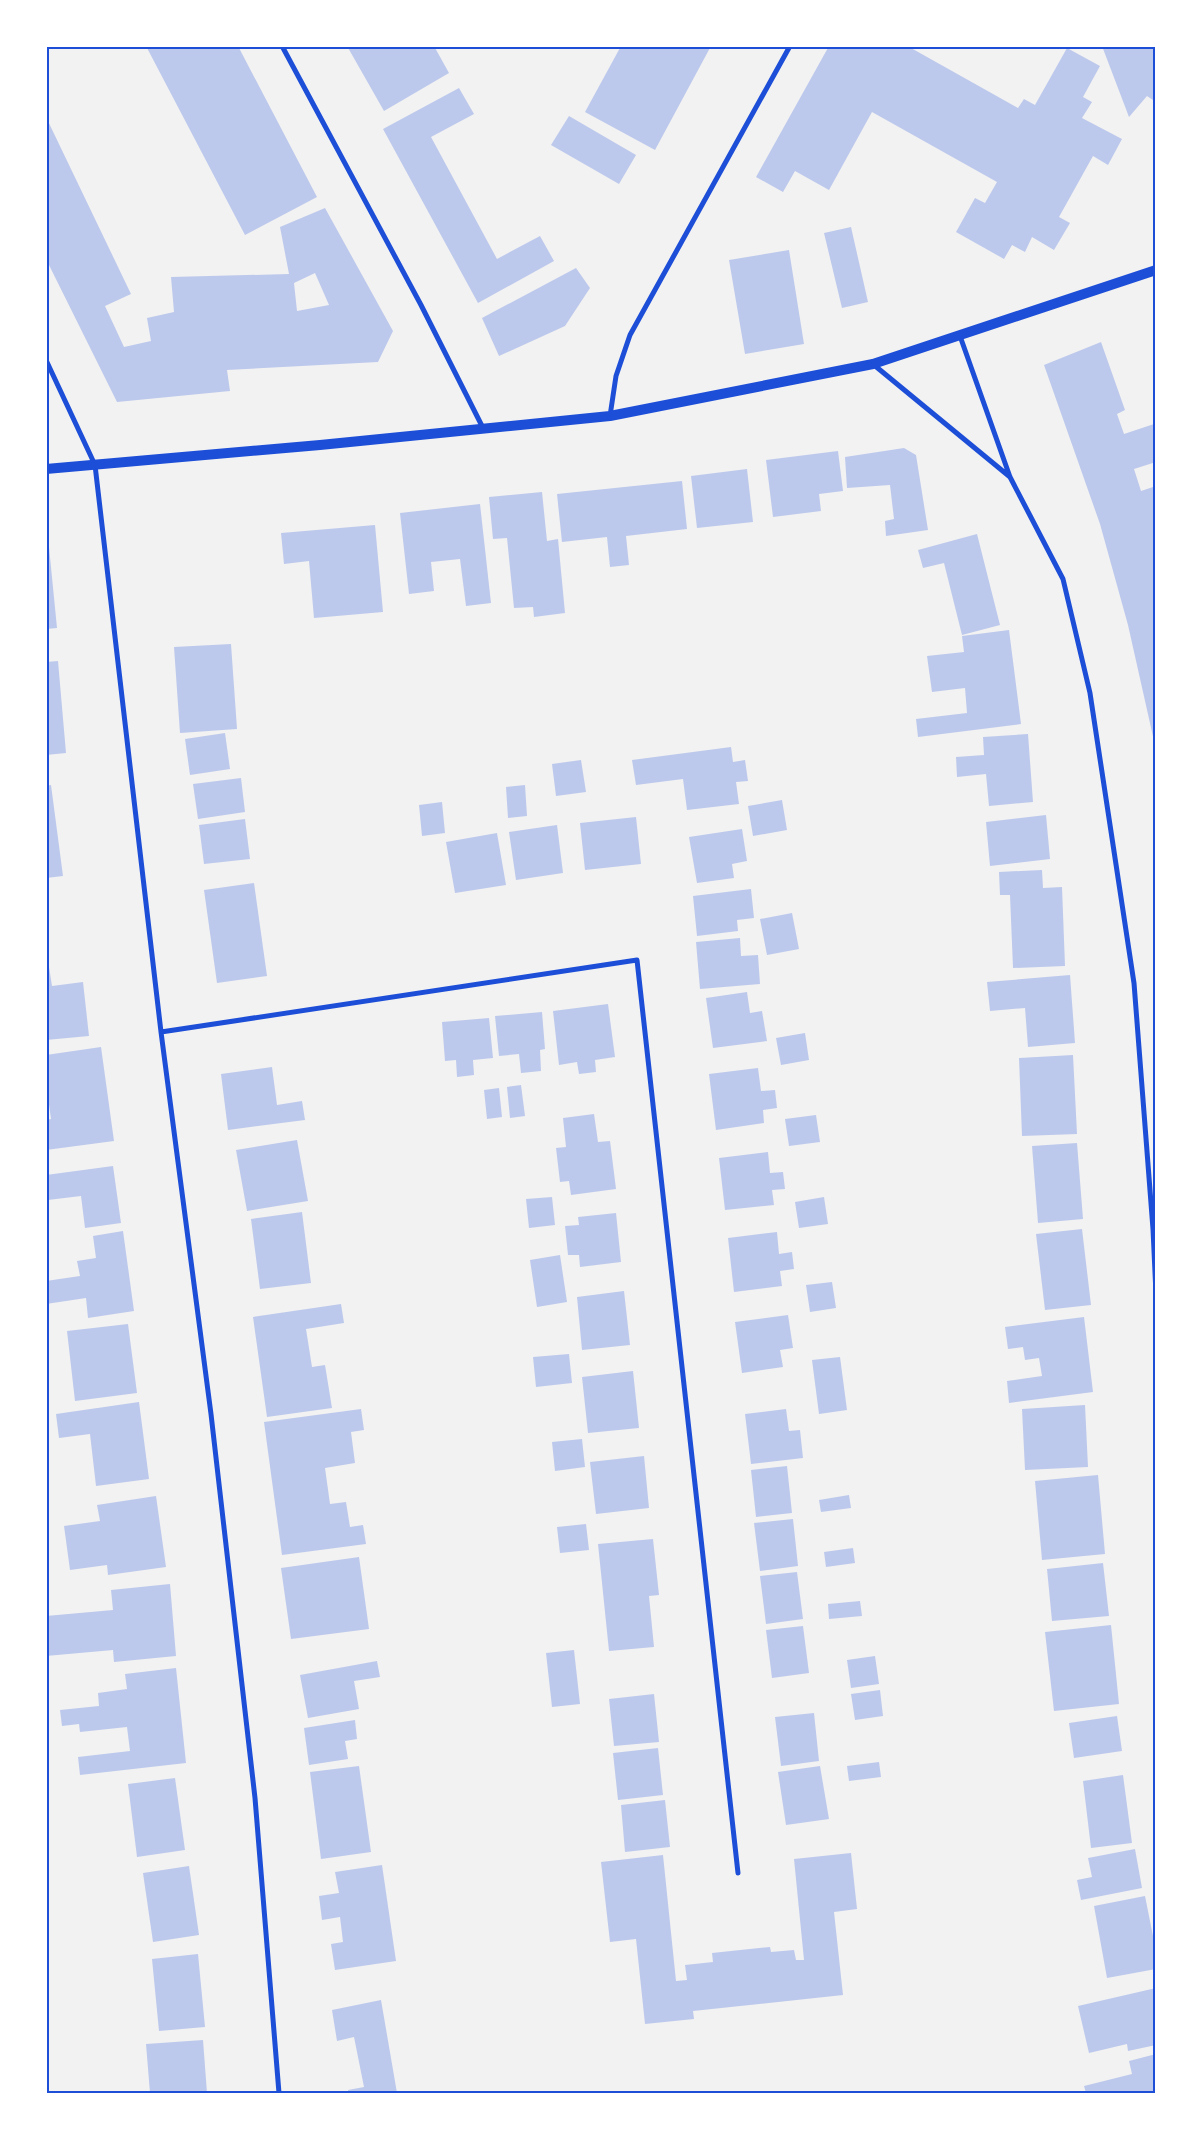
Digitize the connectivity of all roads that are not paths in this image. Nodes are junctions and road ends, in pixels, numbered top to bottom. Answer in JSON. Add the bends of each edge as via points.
{"nodes":[{"id":1,"x":282,"y":46,"type":"edge"},
{"id":2,"x":790,"y":46,"type":"edge"},
{"id":3,"x":1156,"y":270,"type":"edge"},
{"id":4,"x":960,"y":336,"type":"junction"},
{"id":5,"x":46,"y":360,"type":"edge"},
{"id":6,"x":873,"y":364,"type":"junction"},
{"id":7,"x":610,"y":416,"type":"junction"},
{"id":8,"x":483,"y":428,"type":"junction"},
{"id":9,"x":95,"y":465,"type":"junction"},
{"id":10,"x":46,"y":469,"type":"edge"},
{"id":11,"x":1010,"y":477,"type":"junction"},
{"id":12,"x":161,"y":1032,"type":"junction"},
{"id":13,"x":1156,"y":1294,"type":"edge"},
{"id":14,"x":738,"y":1873,"type":"dead end"},
{"id":15,"x":279,"y":2093,"type":"edge"}],
"edges":[{"from":1,"to":8,"type":"street","via":[[422,305]]},
{"from":2,"to":7,"type":"street","via":[[630,335],[616,376]]},
{"from":3,"to":4,"type":"main road"},
{"from":4,"to":6,"type":"main road"},
{"from":4,"to":11,"type":"street"},
{"from":5,"to":9,"type":"street"},
{"from":6,"to":7,"type":"main road"},
{"from":6,"to":11,"type":"street"},
{"from":7,"to":8,"type":"main road"},
{"from":8,"to":9,"type":"main road"},
{"from":9,"to":10,"type":"main road"},
{"from":9,"to":12,"type":"street"},
{"from":11,"to":13,"type":"street","via":[[1064,579],[1090,692],[1134,982]]},
{"from":12,"to":14,"type":"street","via":[[637,960]]},
{"from":12,"to":15,"type":"street","via":[[211,1414],[255,1798]]}]}
